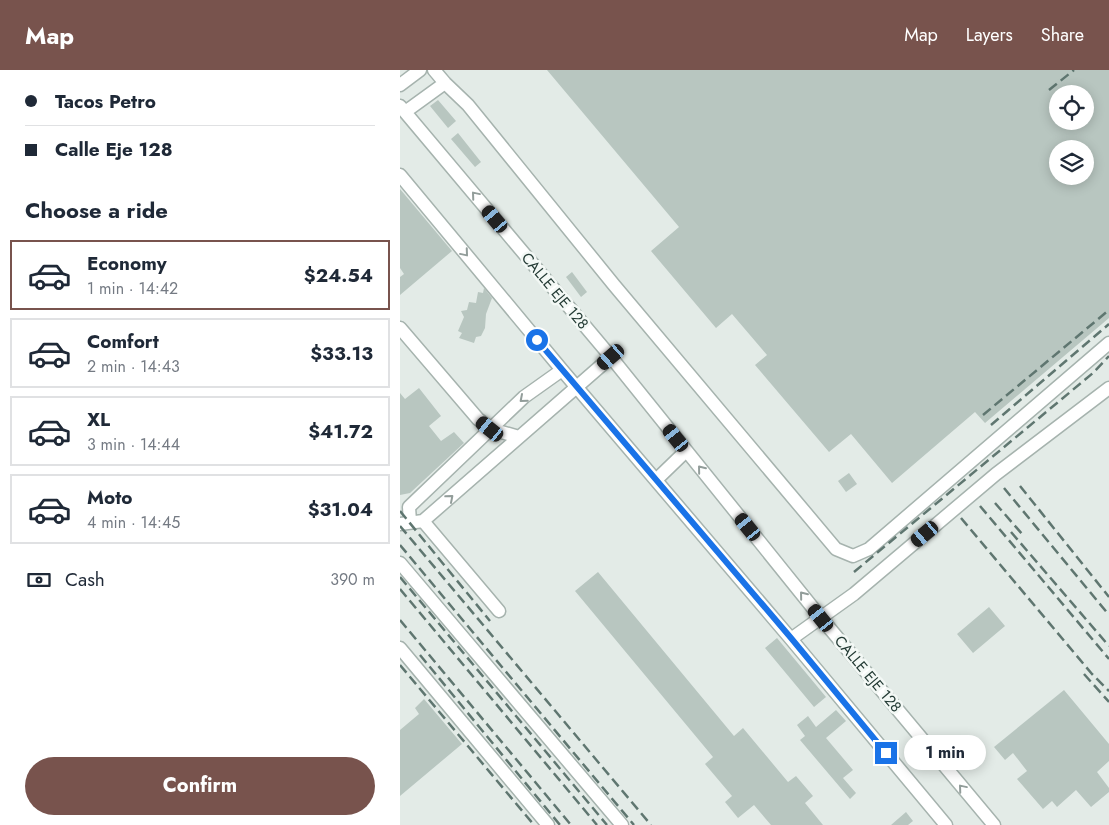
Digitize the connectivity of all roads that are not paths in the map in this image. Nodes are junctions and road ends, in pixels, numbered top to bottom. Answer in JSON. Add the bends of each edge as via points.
{"nodes":[{"id":1,"x":420,"y":70,"type":"edge"},
{"id":2,"x":434,"y":70,"type":"edge"},
{"id":3,"x":445,"y":83,"type":"junction"},
{"id":4,"x":400,"y":85,"type":"edge"},
{"id":5,"x":403,"y":109,"type":"edge"},
{"id":6,"x":400,"y":174,"type":"edge"},
{"id":7,"x":400,"y":328,"type":"edge"},
{"id":8,"x":1109,"y":343,"type":"edge"},
{"id":9,"x":611,"y":357,"type":"junction"},
{"id":10,"x":562,"y":370,"type":"junction"},
{"id":11,"x":576,"y":387,"type":"junction"},
{"id":12,"x":1108,"y":389,"type":"edge"},
{"id":13,"x":490,"y":429,"type":"junction"},
{"id":14,"x":519,"y":437,"type":"junction"},
{"id":15,"x":686,"y":451,"type":"junction"},
{"id":16,"x":656,"y":480,"type":"junction"},
{"id":17,"x":423,"y":521,"type":"junction"},
{"id":18,"x":405,"y":523,"type":"edge"},
{"id":19,"x":400,"y":563,"type":"edge"},
{"id":20,"x":499,"y":611,"type":"dead end"},
{"id":21,"x":821,"y":618,"type":"junction"},
{"id":22,"x":791,"y":638,"type":"junction"},
{"id":23,"x":400,"y":648,"type":"edge"},
{"id":24,"x":548,"y":825,"type":"edge"},
{"id":25,"x":622,"y":825,"type":"edge"},
{"id":26,"x":946,"y":825,"type":"edge"},
{"id":27,"x":994,"y":825,"type":"edge"}],
"edges":[{"from":1,"to":4,"type":"street"},
{"from":2,"to":3,"type":"street"},
{"from":3,"to":5,"type":"street"},
{"from":3,"to":8,"type":"street","via":[[468,105],[836,549],[853,556],[869,549]]},
{"from":9,"to":5,"type":"street","name":"CALLE EJE 128","one_way":true},
{"from":6,"to":10,"type":"street","one_way":true},
{"from":7,"to":13,"type":"street"},
{"from":9,"to":11,"type":"street"},
{"from":9,"to":15,"type":"street","name":"CALLE EJE 128"},
{"from":10,"to":11,"type":"street"},
{"from":10,"to":13,"type":"street","one_way":true,"via":[[524,397]]},
{"from":11,"to":14,"type":"street"},
{"from":11,"to":16,"type":"street"},
{"from":12,"to":21,"type":"street","via":[[996,474]]},
{"from":13,"to":14,"type":"street"},
{"from":13,"to":18,"type":"street","via":[[408,507]]},
{"from":17,"to":14,"type":"street","one_way":true},
{"from":15,"to":16,"type":"street"},
{"from":21,"to":15,"type":"street","name":"CALLE EJE 128","one_way":true},
{"from":16,"to":22,"type":"street"},
{"from":17,"to":18,"type":"street"},
{"from":17,"to":20,"type":"street"},
{"from":19,"to":25,"type":"street"},
{"from":21,"to":22,"type":"street"},
{"from":27,"to":21,"type":"street","name":"CALLE EJE 128","one_way":true},
{"from":22,"to":26,"type":"street"},
{"from":23,"to":24,"type":"street"}]}
